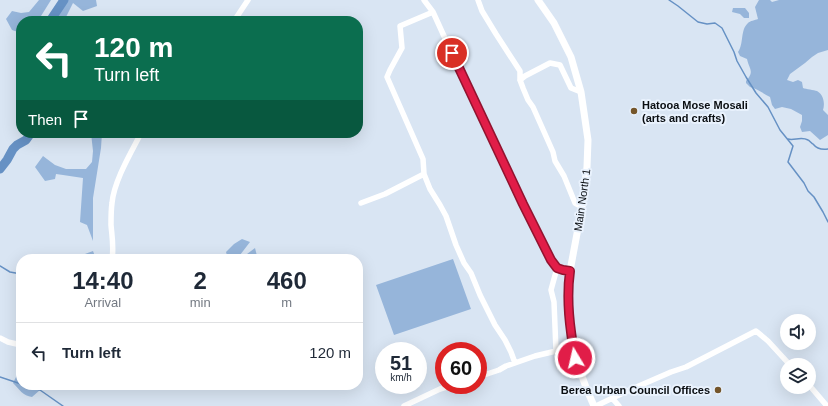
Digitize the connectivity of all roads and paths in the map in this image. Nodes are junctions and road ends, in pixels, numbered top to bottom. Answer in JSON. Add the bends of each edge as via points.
{"nodes":[{"id":1,"x":248,"y":0,"type":"edge"},
{"id":2,"x":424,"y":0,"type":"edge"},
{"id":3,"x":478,"y":0,"type":"edge"},
{"id":4,"x":538,"y":0,"type":"edge"},
{"id":5,"x":429,"y":2,"type":"edge"},
{"id":6,"x":433,"y":12,"type":"junction"},
{"id":7,"x":237,"y":16,"type":"edge"},
{"id":8,"x":520,"y":80,"type":"junction"},
{"id":9,"x":581,"y":92,"type":"junction"},
{"id":10,"x":138,"y":138,"type":"edge"},
{"id":11,"x":424,"y":174,"type":"junction"},
{"id":12,"x":361,"y":203,"type":"dead end"},
{"id":13,"x":582,"y":207,"type":"junction"},
{"id":14,"x":113,"y":254,"type":"edge"},
{"id":15,"x":557,"y":268,"type":"junction"},
{"id":16,"x":570,"y":271,"type":"junction"},
{"id":17,"x":0,"y":338,"type":"edge"},
{"id":18,"x":16,"y":344,"type":"edge"},
{"id":19,"x":573,"y":347,"type":"junction"},
{"id":20,"x":556,"y":351,"type":"junction"},
{"id":21,"x":784,"y":358,"type":"edge"},
{"id":22,"x":515,"y":363,"type":"junction"},
{"id":23,"x":487,"y":374,"type":"edge"},
{"id":24,"x":435,"y":391,"type":"edge"},
{"id":25,"x":816,"y":393,"type":"edge"},
{"id":26,"x":612,"y":398,"type":"junction"},
{"id":27,"x":404,"y":406,"type":"edge"},
{"id":28,"x":595,"y":406,"type":"edge"},
{"id":29,"x":619,"y":406,"type":"edge"},
{"id":30,"x":827,"y":406,"type":"edge"}],
"edges":[{"from":1,"to":7,"type":"street"},
{"from":2,"to":5,"type":"street"},
{"from":3,"to":8,"type":"street","via":[[482,11],[520,71]]},
{"from":4,"to":9,"type":"main road","name":"Main North 1","via":[[554,23],[571,57]]},
{"from":5,"to":6,"type":"street"},
{"from":6,"to":11,"type":"street","via":[[400,26],[402,48],[387,77],[423,159]]},
{"from":6,"to":15,"type":"street","via":[[523,204]]},
{"from":8,"to":9,"type":"street","via":[[550,63],[560,65],[571,88]]},
{"from":8,"to":13,"type":"street","via":[[553,152],[554,161],[564,176],[575,203]]},
{"from":9,"to":13,"type":"main road","name":"Main North 1","via":[[588,140]]},
{"from":10,"to":14,"type":"street","via":[[114,192],[111,223]]},
{"from":11,"to":12,"type":"street"},
{"from":11,"to":22,"type":"street","via":[[446,216],[464,263]]},
{"from":13,"to":16,"type":"main road","name":"Main North 1"},
{"from":15,"to":16,"type":"street"},
{"from":15,"to":20,"type":"street","via":[[551,290],[554,302]]},
{"from":16,"to":19,"type":"main road","name":"Main North 1","via":[[569,318]]},
{"from":17,"to":18,"type":"street"},
{"from":19,"to":20,"type":"street"},
{"from":19,"to":28,"type":"main road","name":"Main North 1"},
{"from":20,"to":22,"type":"street"},
{"from":21,"to":26,"type":"street","via":[[756,331],[686,367]]},
{"from":22,"to":23,"type":"street"},
{"from":24,"to":27,"type":"street"},
{"from":25,"to":30,"type":"street"},
{"from":26,"to":28,"type":"street"},
{"from":26,"to":29,"type":"street"}]}
